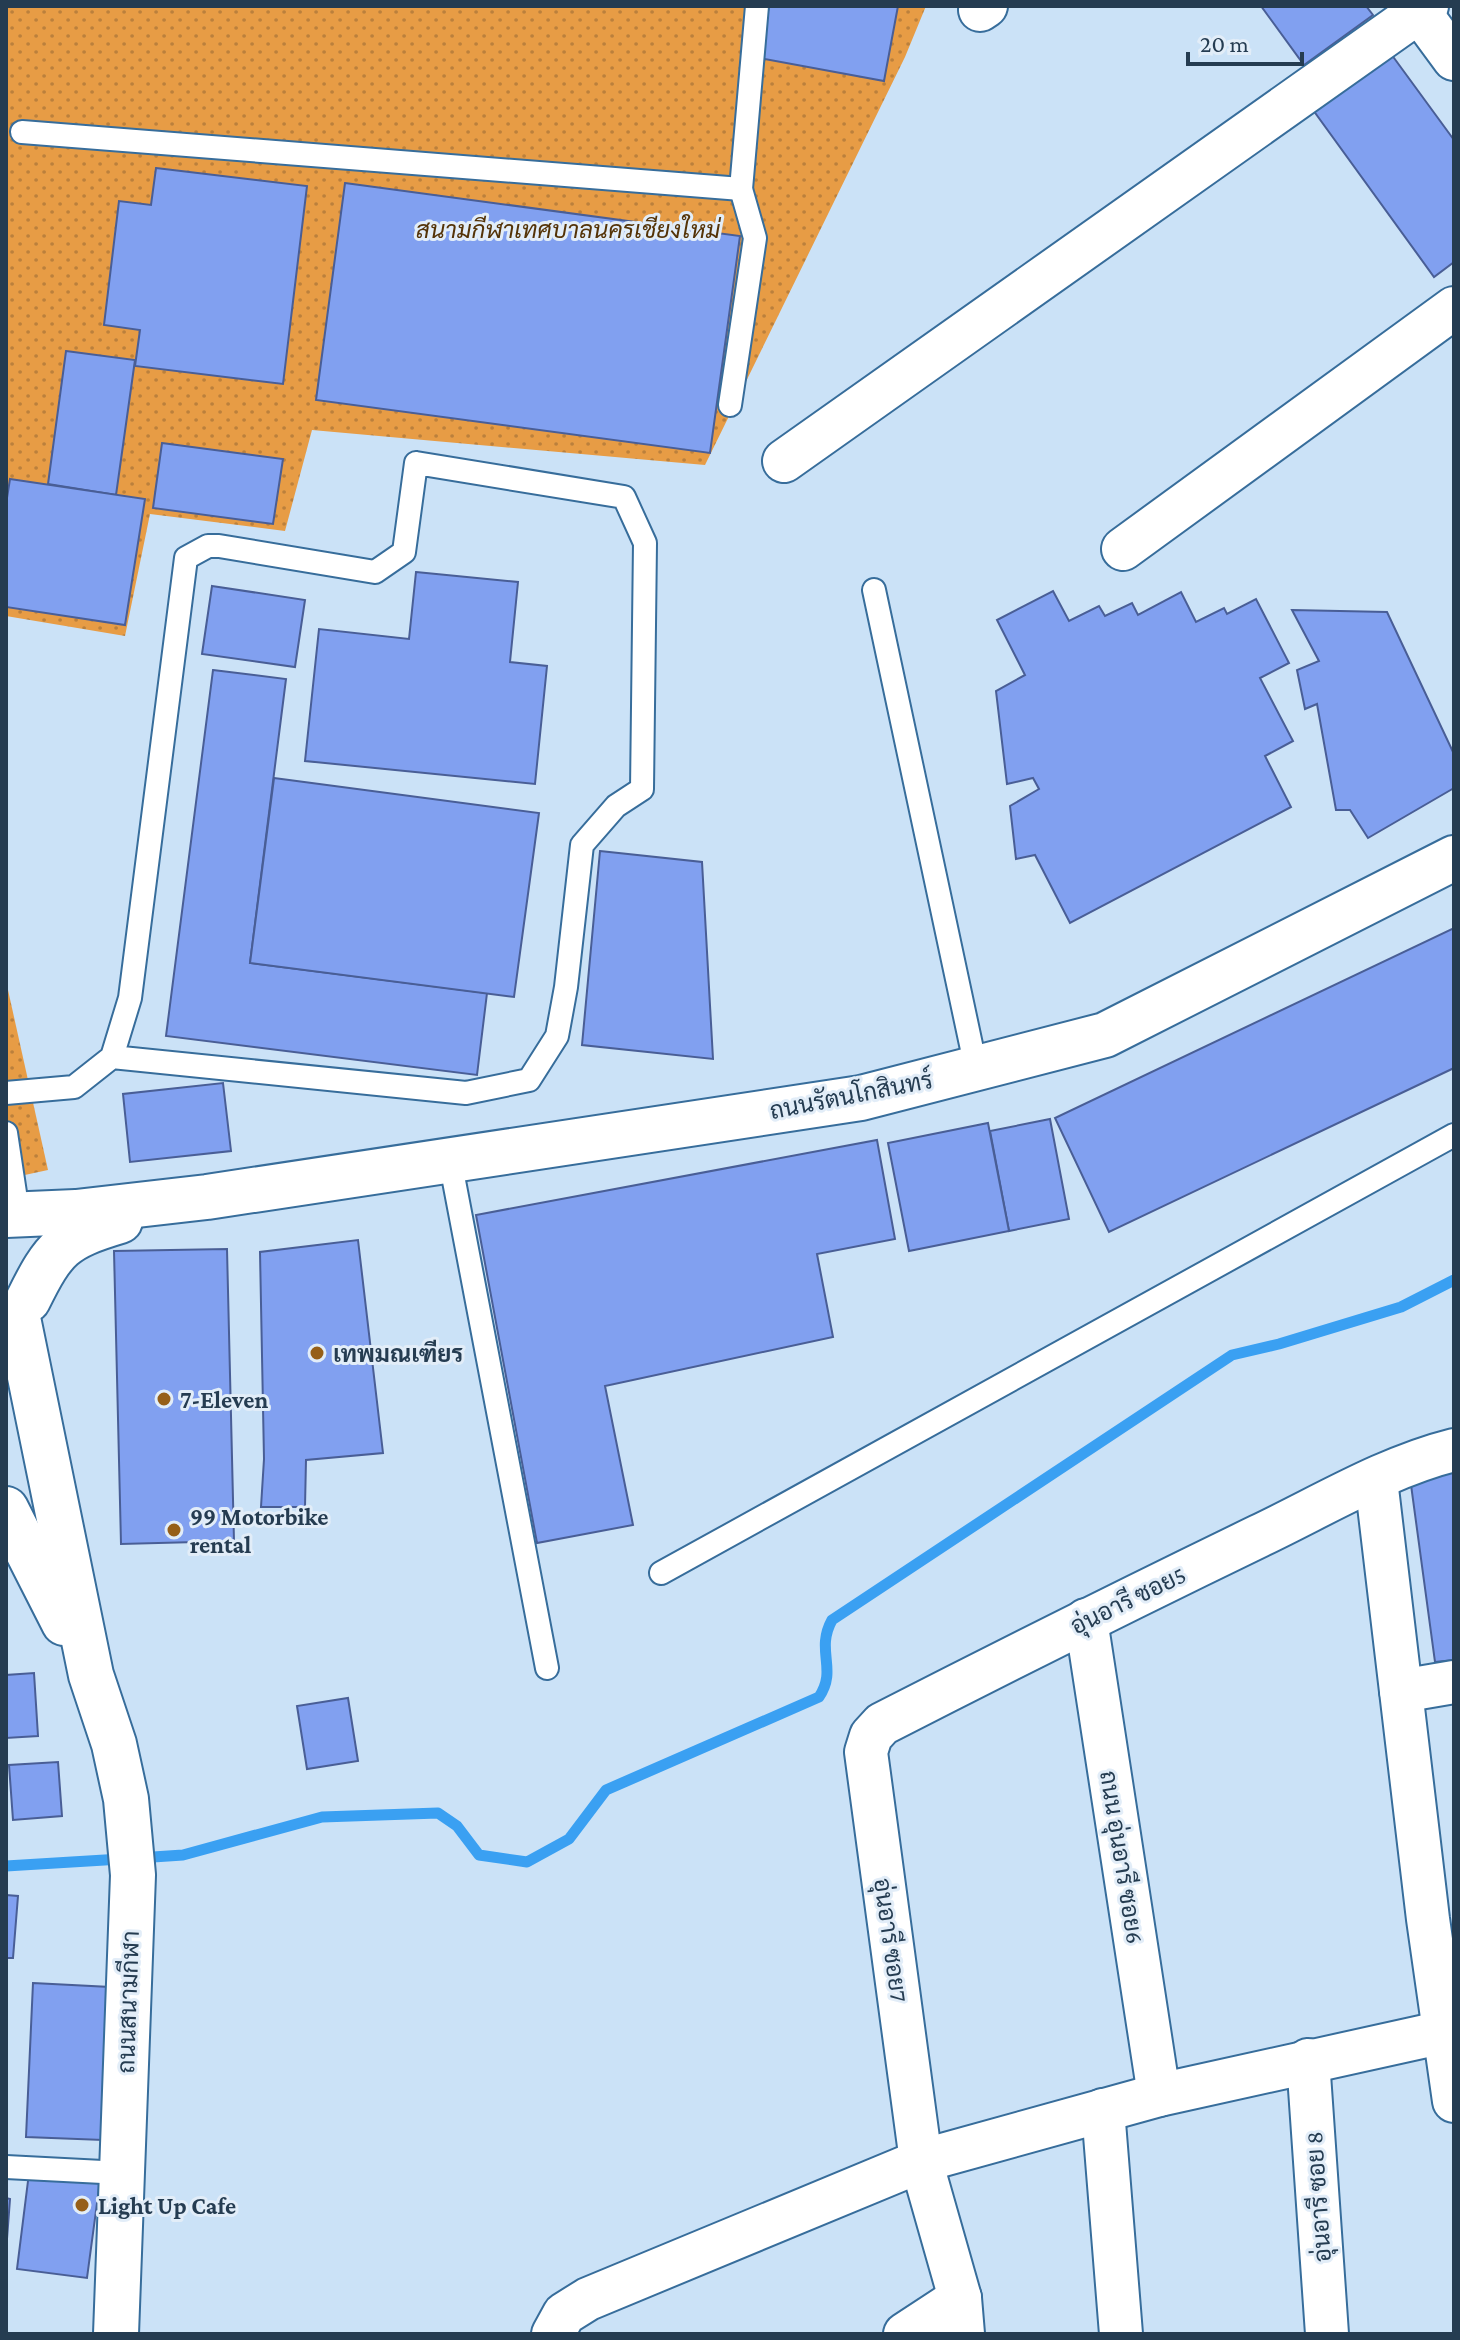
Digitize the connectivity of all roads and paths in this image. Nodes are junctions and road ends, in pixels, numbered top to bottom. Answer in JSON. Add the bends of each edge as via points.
{"nodes":[{"id":1,"x":757,"y":6,"type":"edge"},
{"id":2,"x":1420,"y":8,"type":"edge"},
{"id":3,"x":1454,"y":59,"type":"edge"},
{"id":4,"x":22,"y":132,"type":"dead end"},
{"id":5,"x":741,"y":189,"type":"junction"},
{"id":6,"x":1454,"y":308,"type":"edge"},
{"id":7,"x":730,"y":405,"type":"dead end"},
{"id":8,"x":784,"y":461,"type":"dead end"},
{"id":9,"x":1123,"y":549,"type":"dead end"},
{"id":10,"x":874,"y":590,"type":"dead end"},
{"id":11,"x":1454,"y":858,"type":"edge"},
{"id":12,"x":112,"y":1057,"type":"junction"},
{"id":13,"x":976,"y":1068,"type":"junction"},
{"id":14,"x":6,"y":1093,"type":"edge"},
{"id":15,"x":6,"y":1133,"type":"edge"},
{"id":16,"x":1454,"y":1135,"type":"edge"},
{"id":17,"x":450,"y":1160,"type":"junction"},
{"id":18,"x":207,"y":1197,"type":"junction"},
{"id":19,"x":10,"y":1221,"type":"edge"},
{"id":20,"x":18,"y":1321,"type":"edge"},
{"id":21,"x":1454,"y":1450,"type":"edge"},
{"id":22,"x":1376,"y":1480,"type":"junction"},
{"id":23,"x":6,"y":1509,"type":"edge"},
{"id":24,"x":661,"y":1573,"type":"dead end"},
{"id":25,"x":1086,"y":1620,"type":"junction"},
{"id":26,"x":547,"y":1668,"type":"dead end"},
{"id":27,"x":91,"y":1675,"type":"junction"},
{"id":28,"x":1454,"y":1682,"type":"edge"},
{"id":29,"x":1401,"y":1691,"type":"junction"},
{"id":30,"x":882,"y":1724,"type":"joint"},
{"id":31,"x":1441,"y":1917,"type":"edge"},
{"id":32,"x":1444,"y":2032,"type":"junction"},
{"id":33,"x":1308,"y":2060,"type":"junction"},
{"id":34,"x":1159,"y":2095,"type":"junction"},
{"id":35,"x":1454,"y":2101,"type":"edge"},
{"id":36,"x":1103,"y":2110,"type":"junction"},
{"id":37,"x":921,"y":2161,"type":"junction"},
{"id":38,"x":6,"y":2167,"type":"edge"},
{"id":39,"x":122,"y":2173,"type":"junction"},
{"id":40,"x":962,"y":2316,"type":"edge"},
{"id":41,"x":116,"y":2334,"type":"edge"},
{"id":42,"x":553,"y":2334,"type":"edge"},
{"id":43,"x":905,"y":2334,"type":"edge"},
{"id":44,"x":1121,"y":2334,"type":"edge"},
{"id":45,"x":1327,"y":2334,"type":"edge"}],
"edges":[{"from":1,"to":5,"type":"lane"},
{"from":2,"to":3,"type":"street"},
{"from":2,"to":8,"type":"street"},
{"from":4,"to":5,"type":"lane"},
{"from":5,"to":7,"type":"lane","via":[[755,238]]},
{"from":6,"to":9,"type":"street"},
{"from":10,"to":13,"type":"lane"},
{"from":11,"to":13,"type":"street","name":"ถนนรัตนโกสินทร์","via":[[1105,1035]]},
{"from":12,"to":12,"type":"lane","via":[[130,998],[186,558],[219,546],[375,572],[404,552],[416,463],[624,497],[645,543],[642,789],[616,806],[582,845],[557,1036],[529,1080],[466,1093]]},
{"from":12,"to":14,"type":"lane","via":[[74,1087]]},
{"from":13,"to":17,"type":"street","name":"ถนนรัตนโกสินทร์","via":[[861,1098]]},
{"from":15,"to":19,"type":"lane"},
{"from":16,"to":24,"type":"lane"},
{"from":17,"to":18,"type":"street","name":"ถนนรัตนโกสินทร์"},
{"from":17,"to":26,"type":"lane"},
{"from":18,"to":19,"type":"street","name":"ถนนรัตนโกสินทร์"},
{"from":18,"to":20,"type":"street","name":"ถนนรัตนโกสินทร์","via":[[69,1240],[45,1265]]},
{"from":19,"to":20,"type":"street","name":"ถนนสนามกีฬา","via":[[29,1279]]},
{"from":20,"to":27,"type":"street","name":"ถนนสนามกีฬา"},
{"from":21,"to":22,"type":"street","name":"อุ่นอารี ซอย5"},
{"from":22,"to":25,"type":"street","name":"อุ่นอารี ซอย5"},
{"from":22,"to":29,"type":"street"},
{"from":23,"to":27,"type":"street","name":"ถนนสนามกีฬา"},
{"from":25,"to":30,"type":"street","name":"อุ่นอารี ซอย5"},
{"from":25,"to":34,"type":"street","name":"ถนน อุ่นอารี ซอย6"},
{"from":27,"to":39,"type":"street","name":"ถนนสนามกีฬา","via":[[126,1799],[133,1875]]},
{"from":28,"to":29,"type":"street"},
{"from":29,"to":31,"type":"street"},
{"from":30,"to":37,"type":"street","name":"อุ่นอารี ซอย7","via":[[866,1752]]},
{"from":31,"to":32,"type":"street"},
{"from":32,"to":33,"type":"street"},
{"from":32,"to":35,"type":"street"},
{"from":33,"to":34,"type":"street"},
{"from":33,"to":45,"type":"street","name":"อุ่นอารี ซอย 8"},
{"from":34,"to":36,"type":"street"},
{"from":36,"to":37,"type":"street"},
{"from":36,"to":44,"type":"street"},
{"from":37,"to":40,"type":"street","name":"อุ่นอารี ซอย7"},
{"from":37,"to":42,"type":"street","via":[[588,2299],[564,2314]]},
{"from":38,"to":39,"type":"lane"},
{"from":39,"to":41,"type":"street","name":"ถนนสนามกีฬา"},
{"from":40,"to":43,"type":"street"}]}
